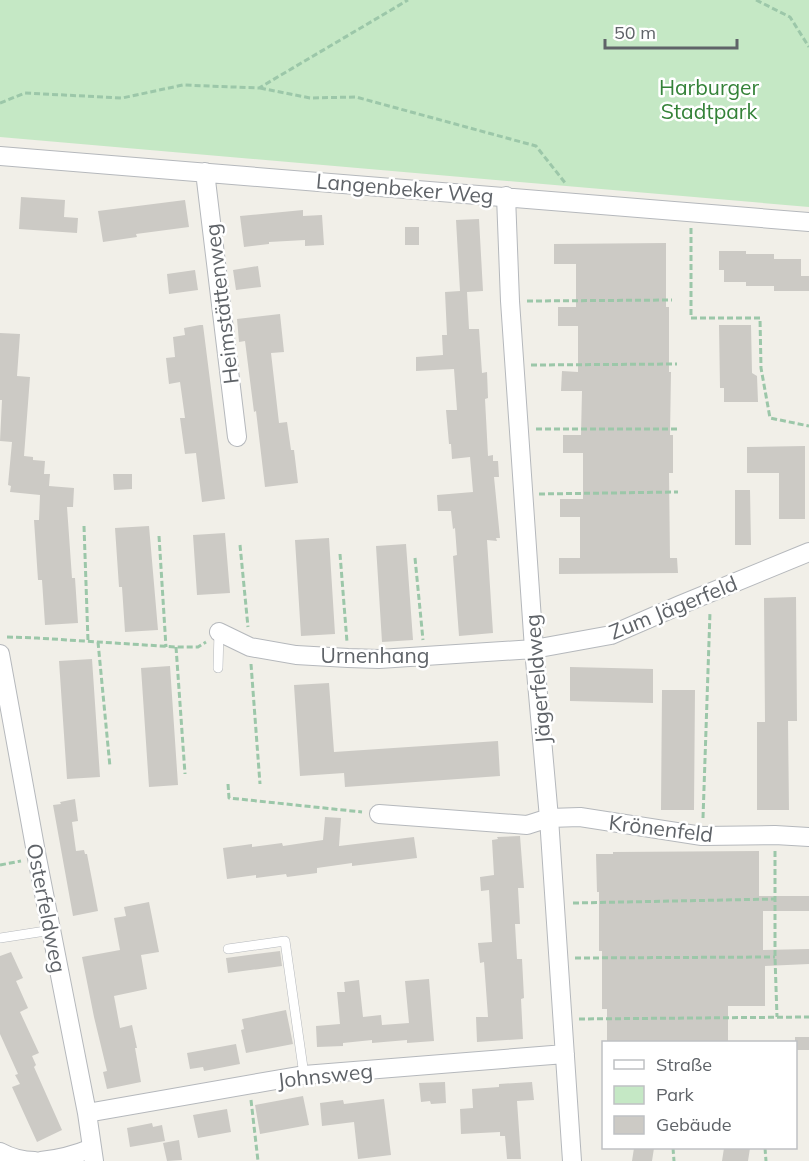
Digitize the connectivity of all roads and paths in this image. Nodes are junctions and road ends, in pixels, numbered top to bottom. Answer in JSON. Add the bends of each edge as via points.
{"nodes":[{"id":1,"x":408,"y":0,"type":"edge"},
{"id":2,"x":756,"y":0,"type":"edge"},
{"id":3,"x":809,"y":47,"type":"edge"},
{"id":4,"x":259,"y":88,"type":"junction"},
{"id":5,"x":0,"y":103,"type":"edge"},
{"id":6,"x":0,"y":156,"type":"edge"},
{"id":7,"x":205,"y":172,"type":"junction"},
{"id":8,"x":506,"y":196,"type":"junction"},
{"id":9,"x":580,"y":202,"type":"junction"},
{"id":10,"x":691,"y":212,"type":"junction"},
{"id":11,"x":809,"y":222,"type":"edge"},
{"id":12,"x":672,"y":300,"type":"dead end"},
{"id":13,"x":510,"y":301,"type":"junction"},
{"id":14,"x":677,"y":364,"type":"dead end"},
{"id":15,"x":514,"y":365,"type":"junction"},
{"id":16,"x":809,"y":426,"type":"edge"},
{"id":17,"x":519,"y":429,"type":"junction"},
{"id":18,"x":677,"y":429,"type":"dead end"},
{"id":19,"x":237,"y":437,"type":"dead end"},
{"id":20,"x":678,"y":492,"type":"dead end"},
{"id":21,"x":523,"y":494,"type":"junction"},
{"id":22,"x":84,"y":526,"type":"dead end"},
{"id":23,"x":159,"y":536,"type":"dead end"},
{"id":24,"x":809,"y":552,"type":"edge"},
{"id":25,"x":340,"y":554,"type":"dead end"},
{"id":26,"x":415,"y":558,"type":"dead end"},
{"id":27,"x":711,"y":592,"type":"junction"},
{"id":28,"x":219,"y":632,"type":"junction"},
{"id":29,"x":9,"y":637,"type":"dead end"},
{"id":30,"x":88,"y":641,"type":"junction"},
{"id":31,"x":98,"y":642,"type":"junction"},
{"id":32,"x":166,"y":647,"type":"junction"},
{"id":33,"x":176,"y":647,"type":"junction"},
{"id":34,"x":534,"y":649,"type":"junction"},
{"id":35,"x":0,"y":654,"type":"edge"},
{"id":36,"x":425,"y":656,"type":"junction"},
{"id":37,"x":348,"y":658,"type":"junction"},
{"id":38,"x":218,"y":668,"type":"dead end"},
{"id":39,"x":2,"y":676,"type":"edge"},
{"id":40,"x":110,"y":767,"type":"dead end"},
{"id":41,"x":185,"y":774,"type":"dead end"},
{"id":42,"x":228,"y":784,"type":"dead end"},
{"id":43,"x":379,"y":814,"type":"joint"},
{"id":44,"x":549,"y":818,"type":"junction"},
{"id":45,"x":775,"y":835,"type":"junction"},
{"id":46,"x":702,"y":836,"type":"junction"},
{"id":47,"x":809,"y":837,"type":"edge"},
{"id":48,"x":775,"y":899,"type":"junction"},
{"id":49,"x":554,"y":903,"type":"junction"},
{"id":50,"x":52,"y":930,"type":"junction"},
{"id":51,"x":0,"y":938,"type":"edge"},
{"id":52,"x":228,"y":949,"type":"dead end"},
{"id":53,"x":775,"y":957,"type":"junction"},
{"id":54,"x":557,"y":958,"type":"junction"},
{"id":55,"x":777,"y":1017,"type":"junction"},
{"id":56,"x":809,"y":1017,"type":"edge"},
{"id":57,"x":562,"y":1019,"type":"junction"},
{"id":58,"x":565,"y":1054,"type":"junction"},
{"id":59,"x":304,"y":1075,"type":"junction"},
{"id":60,"x":250,"y":1084,"type":"junction"},
{"id":61,"x":87,"y":1113,"type":"junction"},
{"id":62,"x":0,"y":1152,"type":"edge"},
{"id":63,"x":93,"y":1154,"type":"edge"},
{"id":64,"x":35,"y":1161,"type":"edge"},
{"id":65,"x":41,"y":1161,"type":"edge"},
{"id":66,"x":258,"y":1161,"type":"edge"},
{"id":67,"x":572,"y":1161,"type":"edge"}],
"edges":[{"from":1,"to":4,"type":"path"},
{"from":2,"to":3,"type":"path","via":[[790,16]]},
{"from":4,"to":5,"type":"path","via":[[183,86],[122,98],[25,93]]},
{"from":4,"to":9,"type":"path","via":[[310,98],[356,97],[536,146]]},
{"from":6,"to":7,"type":"street","name":"Langenbeker Weg"},
{"from":7,"to":8,"type":"street","name":"Langenbeker Weg"},
{"from":7,"to":19,"type":"street","name":"Heimstättenweg"},
{"from":8,"to":9,"type":"street","name":"Langenbeker Weg"},
{"from":8,"to":13,"type":"street","name":"Jägerfeldweg"},
{"from":9,"to":10,"type":"street","name":"Langenbeker Weg"},
{"from":10,"to":11,"type":"street","name":"Langenbeker Weg"},
{"from":10,"to":16,"type":"path","via":[[691,318],[760,318],[761,368],[770,418]]},
{"from":12,"to":13,"type":"path"},
{"from":13,"to":15,"type":"street","name":"Jägerfeldweg"},
{"from":14,"to":15,"type":"path"},
{"from":15,"to":17,"type":"street","name":"Jägerfeldweg"},
{"from":17,"to":18,"type":"path"},
{"from":17,"to":21,"type":"street","name":"Jägerfeldweg"},
{"from":20,"to":21,"type":"path"},
{"from":21,"to":34,"type":"street","name":"Jägerfeldweg"},
{"from":22,"to":30,"type":"path"},
{"from":23,"to":32,"type":"path"},
{"from":24,"to":27,"type":"street","name":"Zum Jägerfeld"},
{"from":25,"to":37,"type":"path"},
{"from":26,"to":36,"type":"path"},
{"from":27,"to":34,"type":"street","name":"Zum Jägerfeld","via":[[611,635]]},
{"from":27,"to":46,"type":"path"},
{"from":28,"to":33,"type":"path","via":[[198,647]]},
{"from":28,"to":37,"type":"street","name":"Urnenhang","via":[[249,647]]},
{"from":28,"to":38,"type":"lane"},
{"from":29,"to":30,"type":"path"},
{"from":30,"to":31,"type":"path"},
{"from":31,"to":32,"type":"path"},
{"from":31,"to":40,"type":"path"},
{"from":32,"to":33,"type":"path"},
{"from":33,"to":41,"type":"path"},
{"from":34,"to":36,"type":"street","name":"Urnenhang"},
{"from":34,"to":44,"type":"street","name":"Jägerfeldweg"},
{"from":35,"to":39,"type":"street","name":"Osterfeldweg"},
{"from":36,"to":37,"type":"street","name":"Urnenhang"},
{"from":39,"to":50,"type":"street","name":"Osterfeldweg"},
{"from":42,"to":43,"type":"path","via":[[229,798]]},
{"from":43,"to":44,"type":"street","name":"Krönenfeld","via":[[527,825]]},
{"from":44,"to":46,"type":"street","name":"Krönenfeld","via":[[580,817]]},
{"from":44,"to":49,"type":"street","name":"Jägerfeldweg"},
{"from":45,"to":46,"type":"street","name":"Krönenfeld"},
{"from":45,"to":47,"type":"street","name":"Krönenfeld"},
{"from":45,"to":48,"type":"path"},
{"from":48,"to":49,"type":"path"},
{"from":48,"to":53,"type":"path"},
{"from":49,"to":54,"type":"street","name":"Jägerfeldweg"},
{"from":50,"to":51,"type":"lane"},
{"from":50,"to":61,"type":"street","name":"Osterfeldweg"},
{"from":52,"to":59,"type":"lane","via":[[285,941]]},
{"from":53,"to":54,"type":"path"},
{"from":53,"to":55,"type":"path"},
{"from":54,"to":57,"type":"street","name":"Jägerfeldweg"},
{"from":55,"to":56,"type":"path"},
{"from":55,"to":57,"type":"path"},
{"from":57,"to":58,"type":"street","name":"Jägerfeldweg"},
{"from":58,"to":59,"type":"street","name":"Johnsweg"},
{"from":58,"to":67,"type":"street","name":"Jägerfeldweg"},
{"from":59,"to":60,"type":"street","name":"Johnsweg"},
{"from":60,"to":61,"type":"street","name":"Johnsweg"},
{"from":60,"to":66,"type":"path"},
{"from":61,"to":63,"type":"street","name":"Osterfeldweg"},
{"from":62,"to":64,"type":"street"},
{"from":63,"to":65,"type":"street"}]}
